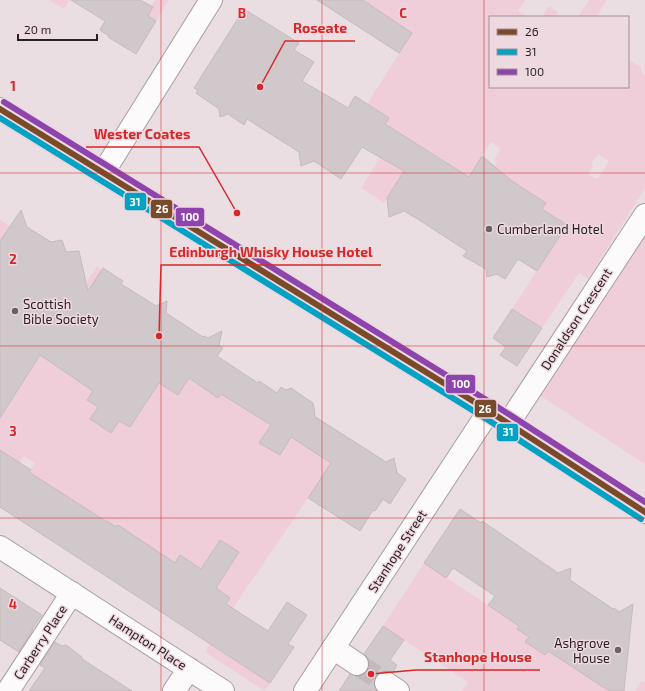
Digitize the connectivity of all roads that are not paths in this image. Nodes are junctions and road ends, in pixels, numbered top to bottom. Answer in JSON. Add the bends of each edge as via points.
{"nodes":[{"id":1,"x":211,"y":0,"type":"edge"},
{"id":2,"x":0,"y":109,"type":"edge"},
{"id":3,"x":103,"y":173,"type":"junction"},
{"id":4,"x":645,"y":215,"type":"edge"},
{"id":5,"x":489,"y":411,"type":"junction"},
{"id":6,"x":508,"y":424,"type":"junction"},
{"id":7,"x":645,"y":512,"type":"edge"},
{"id":8,"x":0,"y":547,"type":"edge"},
{"id":9,"x":72,"y":593,"type":"junction"},
{"id":10,"x":333,"y":648,"type":"junction"},
{"id":11,"x":357,"y":664,"type":"tunnel mouth"},
{"id":12,"x":189,"y":669,"type":"junction"},
{"id":13,"x":5,"y":688,"type":"edge"},
{"id":14,"x":174,"y":691,"type":"edge"},
{"id":15,"x":223,"y":691,"type":"edge"},
{"id":16,"x":305,"y":691,"type":"edge"}],
"edges":[{"from":1,"to":3,"type":"street"},
{"from":2,"to":3,"type":"street"},
{"from":3,"to":5,"type":"street"},
{"from":4,"to":6,"type":"street","name":"Donaldson Crescent"},
{"from":5,"to":6,"type":"street"},
{"from":5,"to":10,"type":"street","name":"Stanhope Street"},
{"from":6,"to":7,"type":"street"},
{"from":8,"to":9,"type":"street","name":"Hampton Place"},
{"from":9,"to":12,"type":"street","name":"Hampton Place"},
{"from":9,"to":13,"type":"street","name":"Carberry Place"},
{"from":10,"to":11,"type":"street"},
{"from":10,"to":16,"type":"street","name":"Stanhope Street"},
{"from":12,"to":14,"type":"street"},
{"from":12,"to":15,"type":"street","name":"Hampton Place"}]}
